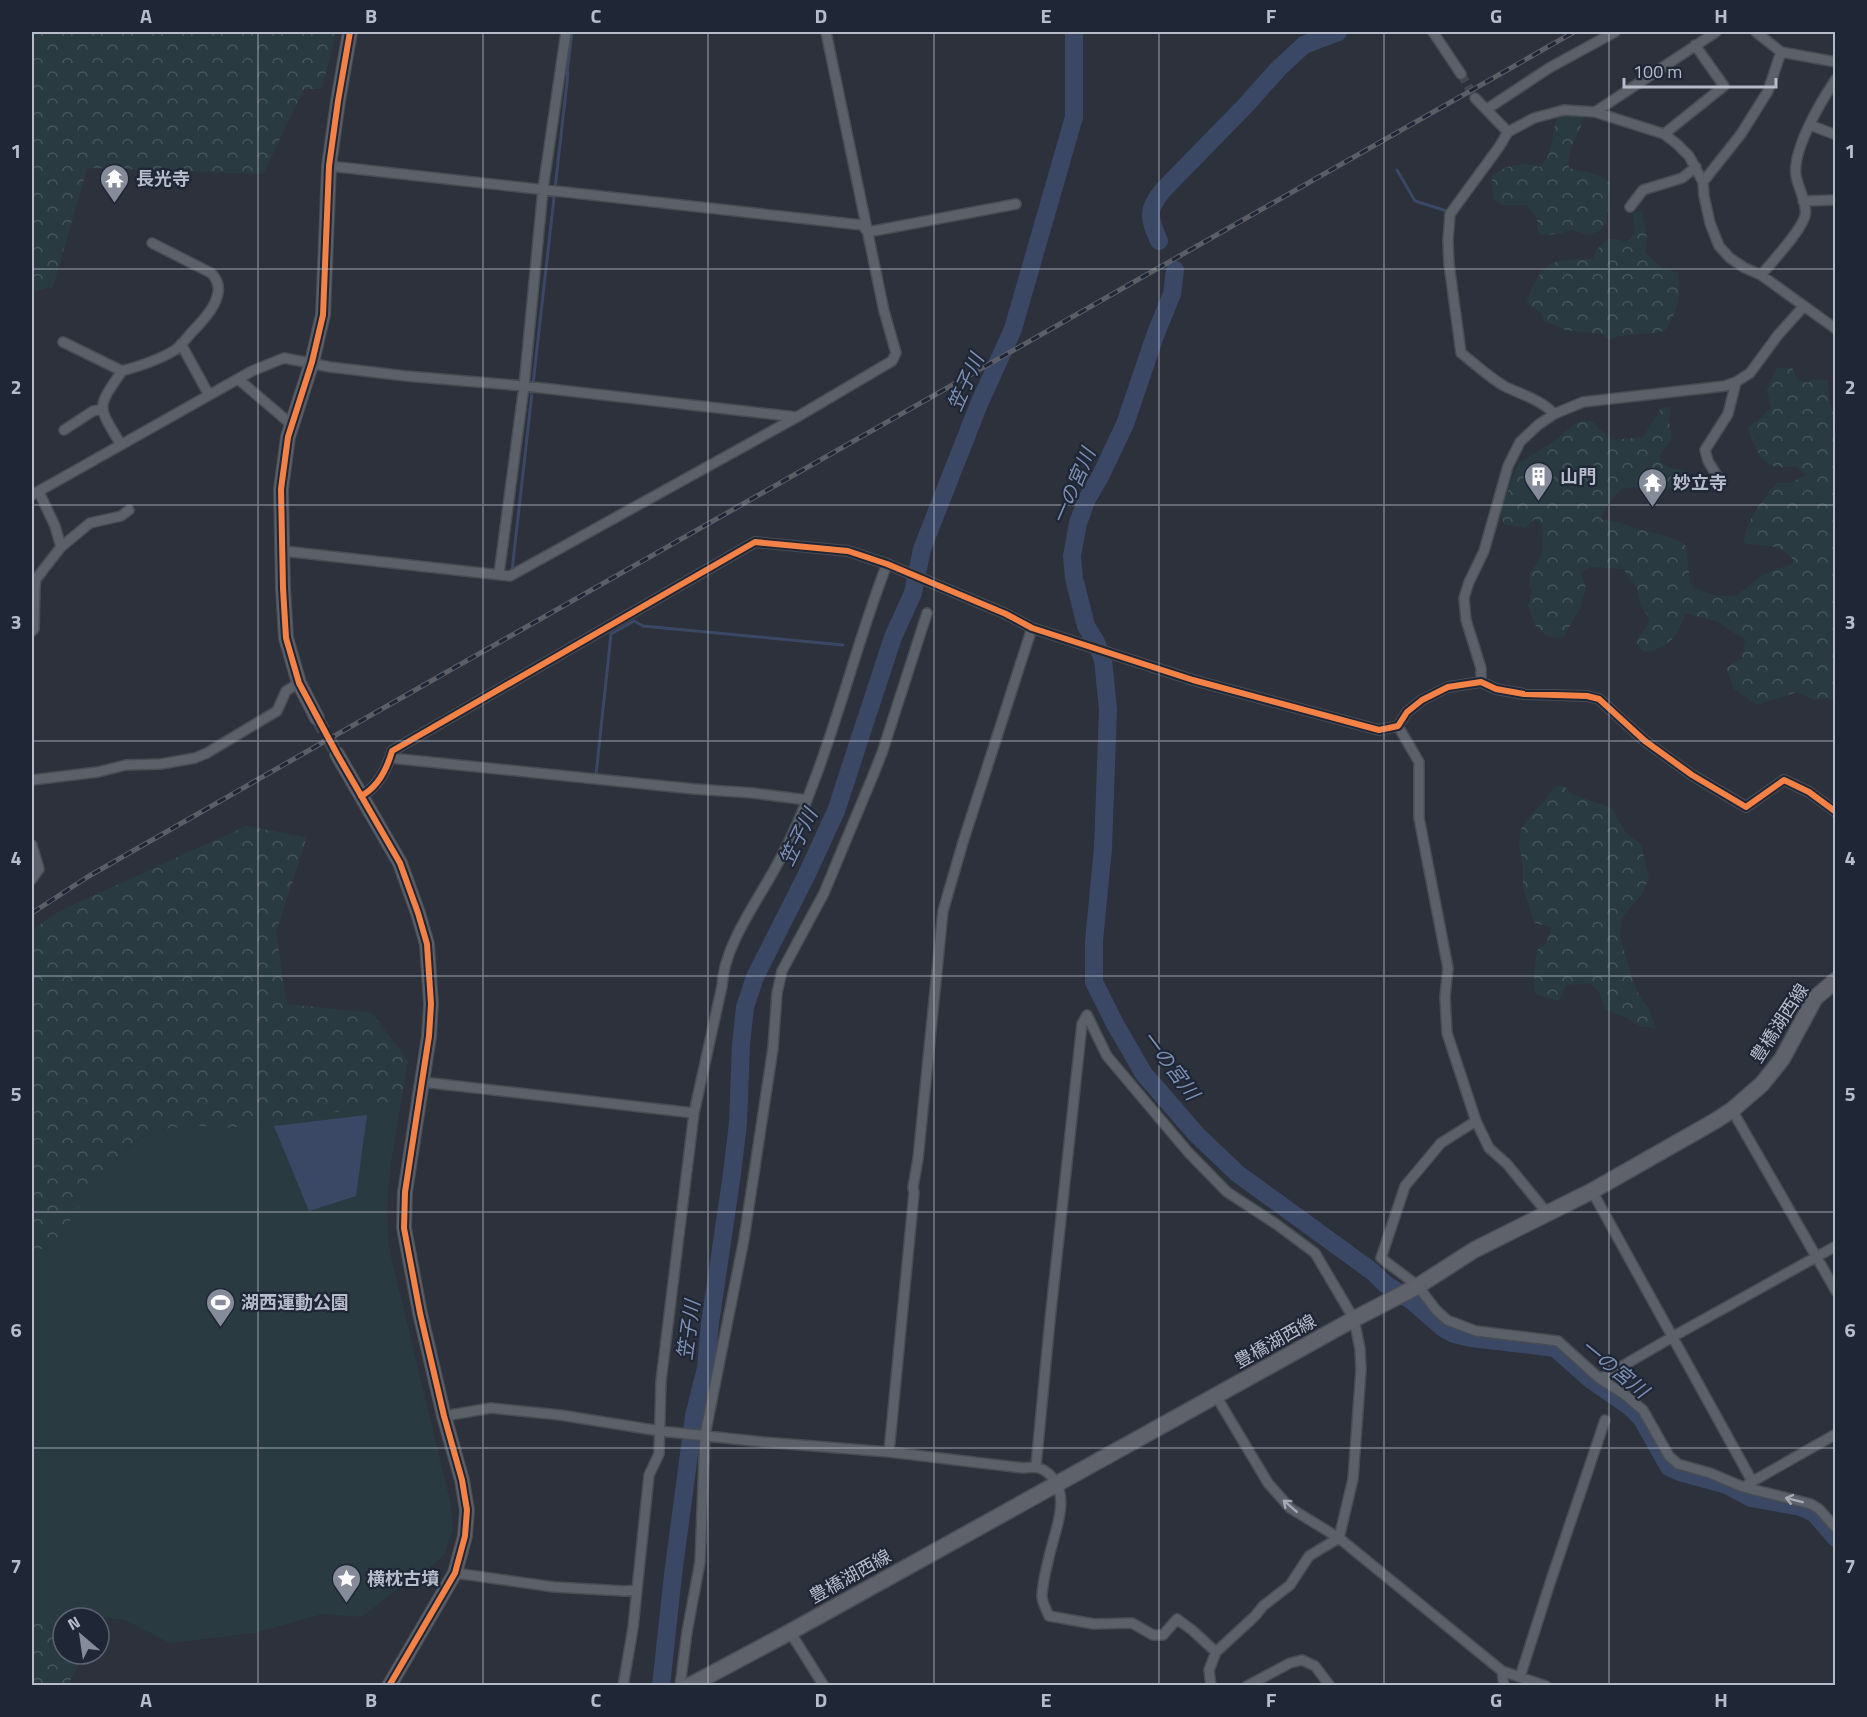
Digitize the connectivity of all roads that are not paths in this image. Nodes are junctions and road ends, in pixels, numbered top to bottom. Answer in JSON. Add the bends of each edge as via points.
{"nodes":[{"id":1,"x":350,"y":32,"type":"edge"},
{"id":2,"x":566,"y":32,"type":"edge"},
{"id":3,"x":826,"y":32,"type":"edge"},
{"id":4,"x":1433,"y":32,"type":"edge"},
{"id":5,"x":1615,"y":32,"type":"edge"},
{"id":6,"x":1716,"y":32,"type":"edge"},
{"id":7,"x":1756,"y":32,"type":"edge"},
{"id":8,"x":1695,"y":45,"type":"junction"},
{"id":9,"x":1781,"y":52,"type":"junction"},
{"id":10,"x":1836,"y":62,"type":"edge"},
{"id":11,"x":1461,"y":74,"type":"tunnel mouth"},
{"id":12,"x":1836,"y":79,"type":"edge"},
{"id":13,"x":1475,"y":98,"type":"tunnel mouth"},
{"id":14,"x":1487,"y":109,"type":"junction"},
{"id":15,"x":1595,"y":112,"type":"junction"},
{"id":16,"x":1810,"y":125,"type":"junction"},
{"id":17,"x":1508,"y":132,"type":"junction"},
{"id":18,"x":1664,"y":134,"type":"junction"},
{"id":19,"x":1836,"y":135,"type":"edge"},
{"id":20,"x":329,"y":166,"type":"junction"},
{"id":21,"x":1696,"y":167,"type":"junction"},
{"id":22,"x":1703,"y":182,"type":"junction"},
{"id":23,"x":543,"y":189,"type":"junction"},
{"id":24,"x":1836,"y":200,"type":"edge"},
{"id":25,"x":1803,"y":201,"type":"junction"},
{"id":26,"x":1016,"y":204,"type":"dead end"},
{"id":27,"x":1630,"y":207,"type":"dead end"},
{"id":28,"x":868,"y":232,"type":"junction"},
{"id":29,"x":152,"y":243,"type":"dead end"},
{"id":30,"x":1761,"y":275,"type":"junction"},
{"id":31,"x":1804,"y":306,"type":"junction"},
{"id":32,"x":1836,"y":329,"type":"edge"},
{"id":33,"x":63,"y":342,"type":"dead end"},
{"id":34,"x":181,"y":344,"type":"junction"},
{"id":35,"x":312,"y":362,"type":"junction"},
{"id":36,"x":122,"y":371,"type":"junction"},
{"id":37,"x":238,"y":379,"type":"junction"},
{"id":38,"x":1736,"y":382,"type":"junction"},
{"id":39,"x":524,"y":386,"type":"junction"},
{"id":40,"x":209,"y":395,"type":"junction"},
{"id":41,"x":102,"y":409,"type":"junction"},
{"id":42,"x":1554,"y":414,"type":"junction"},
{"id":43,"x":797,"y":417,"type":"junction"},
{"id":44,"x":292,"y":425,"type":"junction"},
{"id":45,"x":64,"y":430,"type":"dead end"},
{"id":46,"x":121,"y":445,"type":"junction"},
{"id":47,"x":1716,"y":474,"type":"dead end"},
{"id":48,"x":35,"y":494,"type":"edge"},
{"id":49,"x":129,"y":510,"type":"dead end"},
{"id":50,"x":61,"y":547,"type":"junction"},
{"id":51,"x":283,"y":551,"type":"junction"},
{"id":52,"x":887,"y":564,"type":"junction"},
{"id":53,"x":499,"y":574,"type":"junction"},
{"id":54,"x":927,"y":613,"type":"dead end"},
{"id":55,"x":1032,"y":628,"type":"junction"},
{"id":56,"x":32,"y":631,"type":"edge"},
{"id":57,"x":299,"y":682,"type":"junction"},
{"id":58,"x":1481,"y":682,"type":"junction"},
{"id":59,"x":317,"y":718,"type":"tunnel mouth"},
{"id":60,"x":1398,"y":726,"type":"junction"},
{"id":61,"x":337,"y":754,"type":"tunnel mouth"},
{"id":62,"x":390,"y":758,"type":"junction"},
{"id":63,"x":32,"y":780,"type":"edge"},
{"id":64,"x":361,"y":796,"type":"junction"},
{"id":65,"x":807,"y":800,"type":"junction"},
{"id":66,"x":1836,"y":812,"type":"edge"},
{"id":67,"x":32,"y":852,"type":"edge"},
{"id":68,"x":32,"y":879,"type":"edge"},
{"id":69,"x":1836,"y":980,"type":"edge"},
{"id":70,"x":422,"y":1082,"type":"junction"},
{"id":71,"x":1732,"y":1110,"type":"junction"},
{"id":72,"x":694,"y":1113,"type":"junction"},
{"id":73,"x":1476,"y":1121,"type":"junction"},
{"id":74,"x":1592,"y":1191,"type":"junction"},
{"id":75,"x":1548,"y":1214,"type":"junction"},
{"id":76,"x":1836,"y":1246,"type":"edge"},
{"id":77,"x":1816,"y":1257,"type":"junction"},
{"id":78,"x":1418,"y":1286,"type":"junction"},
{"id":79,"x":1836,"y":1292,"type":"edge"},
{"id":80,"x":1354,"y":1319,"type":"junction"},
{"id":81,"x":1674,"y":1336,"type":"junction"},
{"id":82,"x":1600,"y":1379,"type":"junction"},
{"id":83,"x":1216,"y":1396,"type":"junction"},
{"id":84,"x":444,"y":1416,"type":"junction"},
{"id":85,"x":1605,"y":1420,"type":"dead end"},
{"id":86,"x":664,"y":1431,"type":"junction"},
{"id":87,"x":1836,"y":1434,"type":"edge"},
{"id":88,"x":705,"y":1435,"type":"junction"},
{"id":89,"x":889,"y":1452,"type":"junction"},
{"id":90,"x":1036,"y":1466,"type":"junction"},
{"id":91,"x":1752,"y":1481,"type":"junction"},
{"id":92,"x":1058,"y":1484,"type":"junction"},
{"id":93,"x":1743,"y":1487,"type":"junction"},
{"id":94,"x":1836,"y":1528,"type":"edge"},
{"id":95,"x":1339,"y":1538,"type":"junction"},
{"id":96,"x":456,"y":1573,"type":"junction"},
{"id":97,"x":636,"y":1590,"type":"junction"},
{"id":98,"x":790,"y":1632,"type":"junction"},
{"id":99,"x":1216,"y":1652,"type":"junction"},
{"id":100,"x":1502,"y":1671,"type":"junction"},
{"id":101,"x":1520,"y":1677,"type":"junction"},
{"id":102,"x":389,"y":1686,"type":"edge"},
{"id":103,"x":623,"y":1686,"type":"edge"},
{"id":104,"x":680,"y":1686,"type":"edge"},
{"id":105,"x":689,"y":1686,"type":"edge"},
{"id":106,"x":824,"y":1686,"type":"edge"},
{"id":107,"x":1211,"y":1686,"type":"edge"},
{"id":108,"x":1248,"y":1686,"type":"edge"},
{"id":109,"x":1330,"y":1686,"type":"edge"},
{"id":110,"x":1504,"y":1686,"type":"edge"},
{"id":111,"x":1546,"y":1686,"type":"edge"}],
"edges":[{"from":1,"to":20,"type":"street"},
{"from":2,"to":23,"type":"street"},
{"from":3,"to":28,"type":"street"},
{"from":4,"to":11,"type":"street"},
{"from":5,"to":14,"type":"street","via":[[1549,68]]},
{"from":6,"to":8,"type":"street"},
{"from":7,"to":9,"type":"street"},
{"from":8,"to":15,"type":"street"},
{"from":8,"to":18,"type":"street","via":[[1724,86]]},
{"from":9,"to":10,"type":"street"},
{"from":9,"to":22,"type":"street","via":[[1768,91],[1741,134]]},
{"from":12,"to":16,"type":"street"},
{"from":13,"to":14,"type":"street"},
{"from":14,"to":17,"type":"street"},
{"from":15,"to":17,"type":"street","via":[[1554,111]]},
{"from":15,"to":18,"type":"street"},
{"from":16,"to":19,"type":"street"},
{"from":16,"to":25,"type":"street","via":[[1796,160]]},
{"from":17,"to":42,"type":"street","via":[[1450,214],[1448,241],[1459,347],[1461,353],[1502,384]]},
{"from":18,"to":21,"type":"street"},
{"from":20,"to":23,"type":"street"},
{"from":20,"to":35,"type":"street","via":[[323,315]]},
{"from":21,"to":22,"type":"street"},
{"from":21,"to":27,"type":"street","via":[[1682,178],[1643,190]]},
{"from":22,"to":30,"type":"street","via":[[1710,223],[1719,246],[1738,263]]},
{"from":23,"to":28,"type":"street","via":[[862,225]]},
{"from":23,"to":39,"type":"street"},
{"from":24,"to":25,"type":"street"},
{"from":25,"to":30,"type":"street","via":[[1806,214],[1801,226]]},
{"from":26,"to":28,"type":"street"},
{"from":28,"to":43,"type":"street","via":[[896,352],[892,361]]},
{"from":29,"to":34,"type":"street","via":[[215,276],[218,291],[214,306]]},
{"from":30,"to":31,"type":"street"},
{"from":31,"to":32,"type":"street"},
{"from":31,"to":38,"type":"street","via":[[1750,373]]},
{"from":33,"to":36,"type":"street"},
{"from":34,"to":36,"type":"street","via":[[149,363]]},
{"from":34,"to":40,"type":"street"},
{"from":35,"to":37,"type":"street","via":[[285,358]]},
{"from":35,"to":39,"type":"street","via":[[395,375]]},
{"from":35,"to":44,"type":"street"},
{"from":36,"to":41,"type":"street","via":[[104,397]]},
{"from":37,"to":40,"type":"street"},
{"from":37,"to":44,"type":"street"},
{"from":38,"to":42,"type":"street","via":[[1583,402]]},
{"from":38,"to":47,"type":"street","via":[[1728,414],[1705,450]]},
{"from":39,"to":43,"type":"street"},
{"from":39,"to":53,"type":"street"},
{"from":40,"to":46,"type":"street"},
{"from":41,"to":45,"type":"street"},
{"from":41,"to":46,"type":"street"},
{"from":42,"to":58,"type":"street","via":[[1513,452],[1484,551],[1464,598]]},
{"from":43,"to":53,"type":"street","via":[[510,576]]},
{"from":44,"to":51,"type":"street","via":[[281,489]]},
{"from":46,"to":48,"type":"street"},
{"from":48,"to":50,"type":"street","via":[[55,526]]},
{"from":49,"to":50,"type":"street","via":[[121,516],[90,523]]},
{"from":50,"to":56,"type":"street","via":[[36,579]]},
{"from":51,"to":53,"type":"street"},
{"from":51,"to":57,"type":"street","via":[[286,639]]},
{"from":52,"to":55,"type":"street"},
{"from":52,"to":62,"type":"street","via":[[848,551],[755,542],[392,751]]},
{"from":52,"to":65,"type":"street"},
{"from":54,"to":88,"type":"street","via":[[872,778],[824,893],[782,971],[744,1239]]},
{"from":55,"to":60,"type":"street","via":[[1193,680],[1379,730]]},
{"from":55,"to":89,"type":"street","via":[[943,911]]},
{"from":57,"to":59,"type":"street"},
{"from":57,"to":63,"type":"street","via":[[286,691],[277,711],[195,758]]},
{"from":58,"to":60,"type":"street","via":[[1448,687],[1422,700]]},
{"from":58,"to":66,"type":"street","via":[[1524,694],[1599,699],[1645,741],[1746,807],[1784,780]]},
{"from":60,"to":73,"type":"street","via":[[1419,762],[1419,818],[1448,968],[1447,1033]]},
{"from":61,"to":64,"type":"street"},
{"from":62,"to":64,"type":"street","via":[[370,792]]},
{"from":62,"to":65,"type":"street"},
{"from":64,"to":70,"type":"street","via":[[400,863],[427,944],[431,1005]]},
{"from":65,"to":72,"type":"street","via":[[781,858],[727,956]]},
{"from":67,"to":68,"type":"street","via":[[39,869]]},
{"from":69,"to":71,"type":"main road","name":"豊橋湖西線","via":[[1815,998],[1782,1059],[1762,1084]]},
{"from":70,"to":72,"type":"street"},
{"from":70,"to":84,"type":"street","via":[[405,1192],[404,1228]]},
{"from":71,"to":74,"type":"main road","name":"豊橋湖西線"},
{"from":71,"to":77,"type":"street"},
{"from":72,"to":86,"type":"street","via":[[662,1381]]},
{"from":73,"to":75,"type":"street","via":[[1489,1148]]},
{"from":73,"to":78,"type":"street","via":[[1440,1143],[1405,1186],[1381,1258]]},
{"from":74,"to":75,"type":"main road","name":"豊橋湖西線"},
{"from":74,"to":81,"type":"street"},
{"from":75,"to":78,"type":"main road","name":"豊橋湖西線","via":[[1474,1250]]},
{"from":76,"to":77,"type":"street"},
{"from":77,"to":79,"type":"street"},
{"from":77,"to":81,"type":"street"},
{"from":78,"to":80,"type":"main road","name":"豊橋湖西線"},
{"from":78,"to":82,"type":"street","via":[[1447,1320],[1476,1331],[1558,1341]]},
{"from":80,"to":83,"type":"main road","name":"豊橋湖西線"},
{"from":80,"to":90,"type":"street","via":[[1316,1254],[1227,1192],[1188,1152],[1107,1056],[1087,1015],[1082,1024]]},
{"from":80,"to":95,"type":"street","via":[[1360,1349],[1360,1392],[1353,1479]]},
{"from":81,"to":82,"type":"street"},
{"from":81,"to":91,"type":"street"},
{"from":82,"to":93,"type":"street","via":[[1643,1410],[1673,1461]]},
{"from":83,"to":92,"type":"main road","name":"豊橋湖西線"},
{"from":95,"to":83,"type":"street","one_way":true,"via":[[1290,1508],[1268,1483]]},
{"from":84,"to":86,"type":"street","via":[[491,1408]]},
{"from":84,"to":96,"type":"street","via":[[467,1510]]},
{"from":85,"to":101,"type":"street"},
{"from":86,"to":88,"type":"street"},
{"from":86,"to":97,"type":"street","via":[[649,1475]]},
{"from":87,"to":91,"type":"street"},
{"from":88,"to":89,"type":"street"},
{"from":88,"to":104,"type":"street","via":[[700,1562]]},
{"from":89,"to":90,"type":"street","via":[[1023,1468]]},
{"from":90,"to":92,"type":"street"},
{"from":91,"to":93,"type":"street"},
{"from":92,"to":98,"type":"main road","name":"豊橋湖西線"},
{"from":92,"to":99,"type":"street","via":[[1059,1518],[1041,1597],[1049,1616],[1094,1624],[1132,1623],[1153,1635],[1163,1635],[1177,1619]]},
{"from":94,"to":93,"type":"street","one_way":true,"via":[[1811,1504]]},
{"from":95,"to":99,"type":"street","via":[[1309,1556],[1290,1585]]},
{"from":95,"to":100,"type":"street"},
{"from":96,"to":97,"type":"street","via":[[554,1587]]},
{"from":96,"to":102,"type":"street"},
{"from":97,"to":103,"type":"street"},
{"from":98,"to":105,"type":"main road","name":"豊橋湖西線"},
{"from":98,"to":106,"type":"street"},
{"from":99,"to":107,"type":"street","via":[[1209,1670]]},
{"from":100,"to":101,"type":"street"},
{"from":100,"to":110,"type":"street"},
{"from":101,"to":111,"type":"street"},
{"from":108,"to":109,"type":"street","via":[[1302,1660],[1315,1666]]}]}
